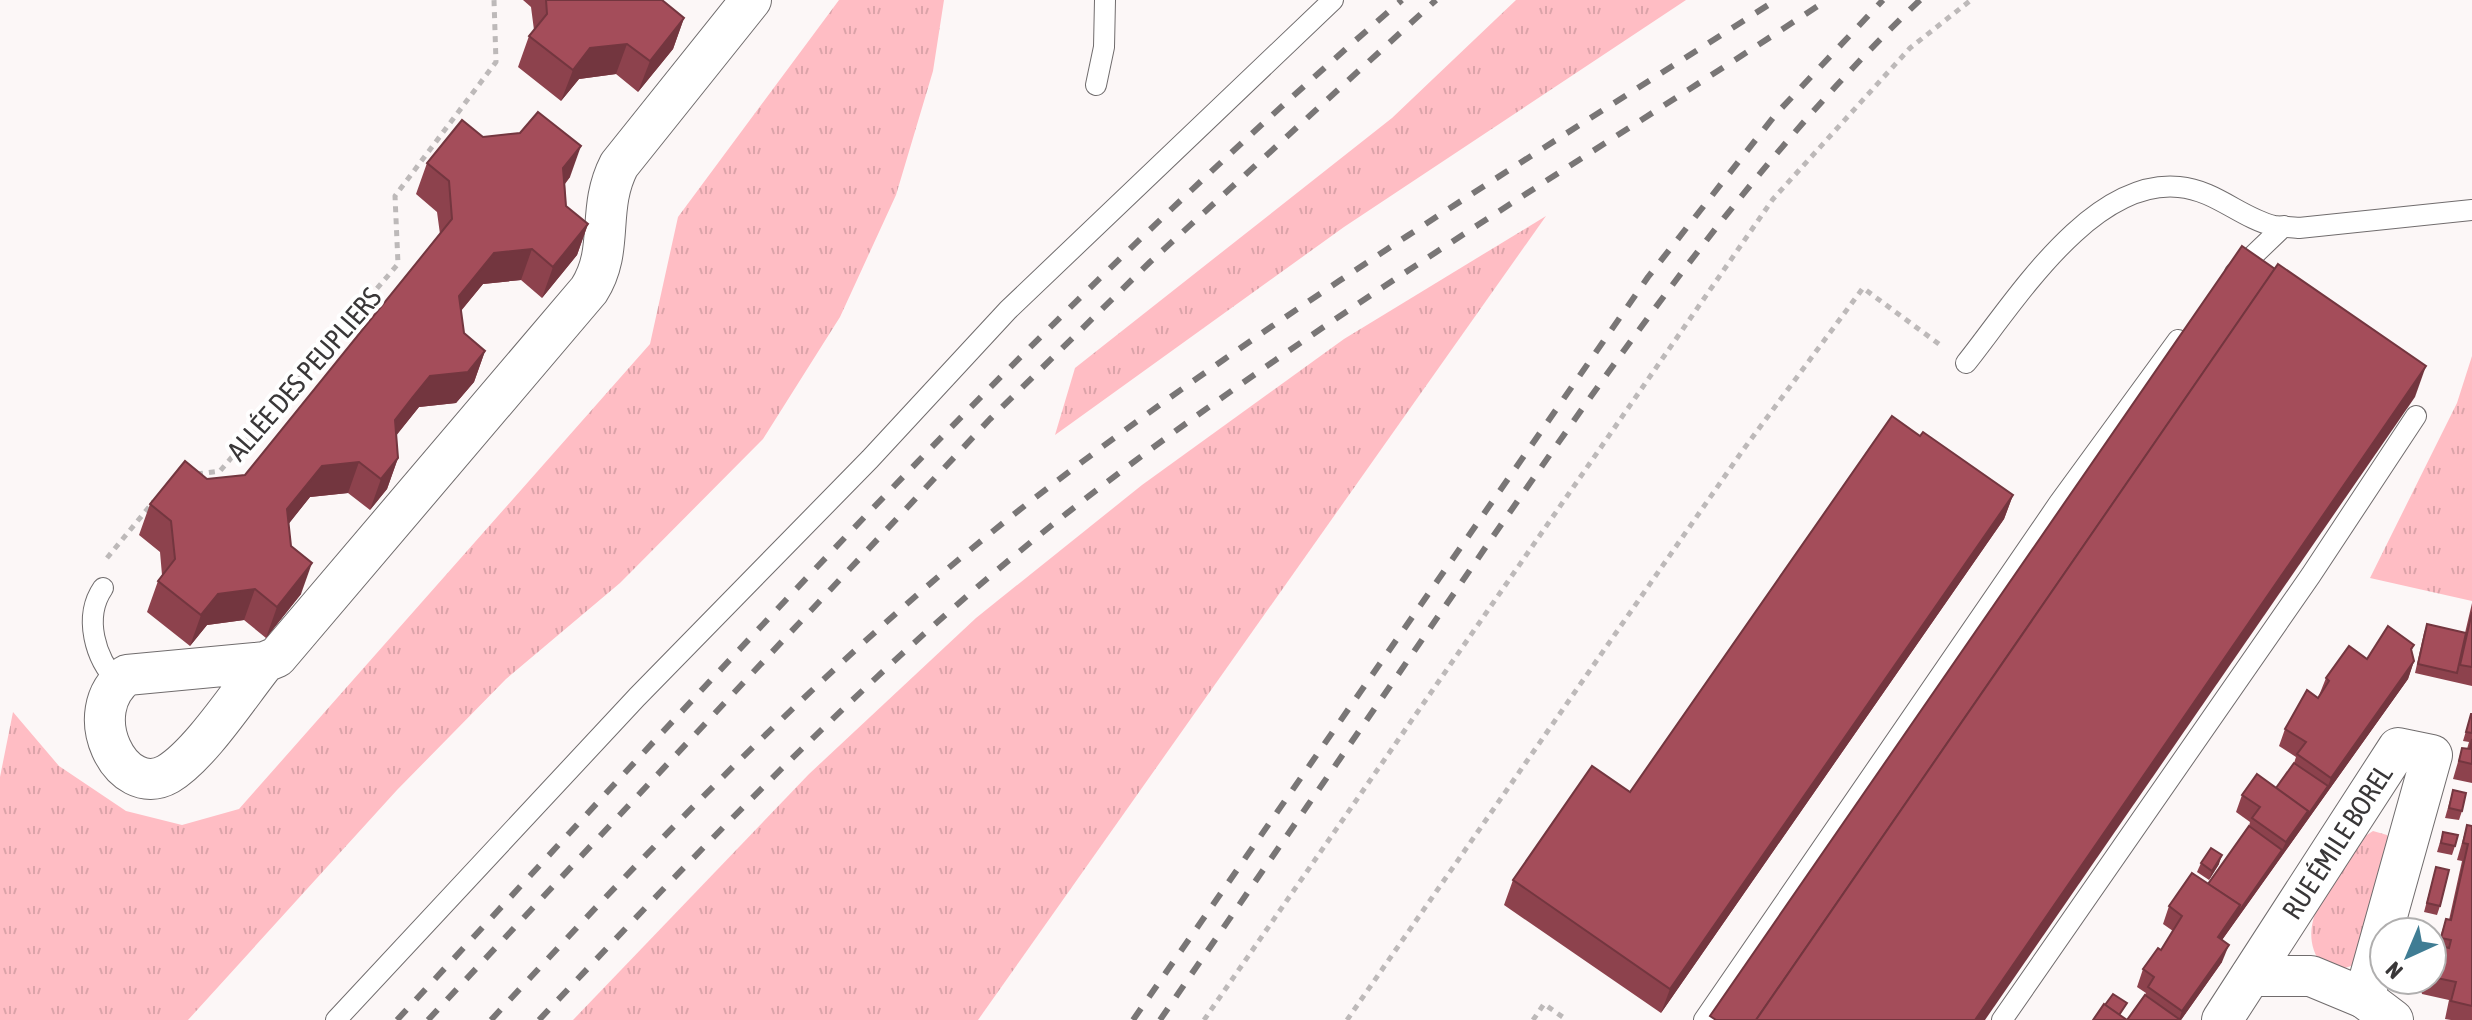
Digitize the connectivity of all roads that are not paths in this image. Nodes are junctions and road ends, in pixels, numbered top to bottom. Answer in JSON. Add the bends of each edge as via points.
{"nodes":[{"id":1,"x":751,"y":0,"type":"edge"},
{"id":2,"x":1105,"y":0,"type":"edge"},
{"id":3,"x":1333,"y":0,"type":"edge"},
{"id":4,"x":1096,"y":85,"type":"dead end"},
{"id":5,"x":2472,"y":210,"type":"edge"},
{"id":6,"x":2284,"y":226,"type":"junction"},
{"id":7,"x":2221,"y":289,"type":"edge"},
{"id":8,"x":2192,"y":322,"type":"edge"},
{"id":9,"x":1966,"y":363,"type":"road end"},
{"id":10,"x":2416,"y":416,"type":"edge"},
{"id":11,"x":103,"y":588,"type":"dead end"},
{"id":12,"x":265,"y":662,"type":"junction"},
{"id":13,"x":118,"y":682,"type":"junction"},
{"id":14,"x":2251,"y":976,"type":"junction"},
{"id":15,"x":2378,"y":1009,"type":"edge"},
{"id":16,"x":336,"y":1020,"type":"edge"},
{"id":17,"x":1704,"y":1020,"type":"edge"},
{"id":18,"x":2002,"y":1020,"type":"edge"},
{"id":19,"x":2222,"y":1020,"type":"edge"}],
"edges":[{"from":1,"to":12,"type":"street","via":[[619,165],[606,194],[602,263],[589,290],[287,648]]},
{"from":2,"to":4,"type":"lane"},
{"from":3,"to":16,"type":"lane","via":[[1008,310]]},
{"from":5,"to":6,"type":"lane"},
{"from":6,"to":7,"type":"lane"},
{"from":6,"to":9,"type":"lane","via":[[2200,191],[2148,188],[2111,204],[2084,224]]},
{"from":8,"to":17,"type":"lane","via":[[2129,403]]},
{"from":10,"to":18,"type":"lane"},
{"from":11,"to":13,"type":"lane","via":[[94,606],[97,647]]},
{"from":12,"to":13,"type":"street","via":[[127,675]]},
{"from":12,"to":13,"type":"street","via":[[186,760],[155,779],[137,777],[112,749],[104,710]]},
{"from":14,"to":15,"type":"street","name":"RUE ÉMILE BOREL","via":[[2311,976]]},
{"from":14,"to":15,"type":"street","name":"RUE ÉMILE BOREL","via":[[2398,748],[2432,755]]},
{"from":14,"to":19,"type":"street","name":"RUE ÉMILE BOREL"}]}
